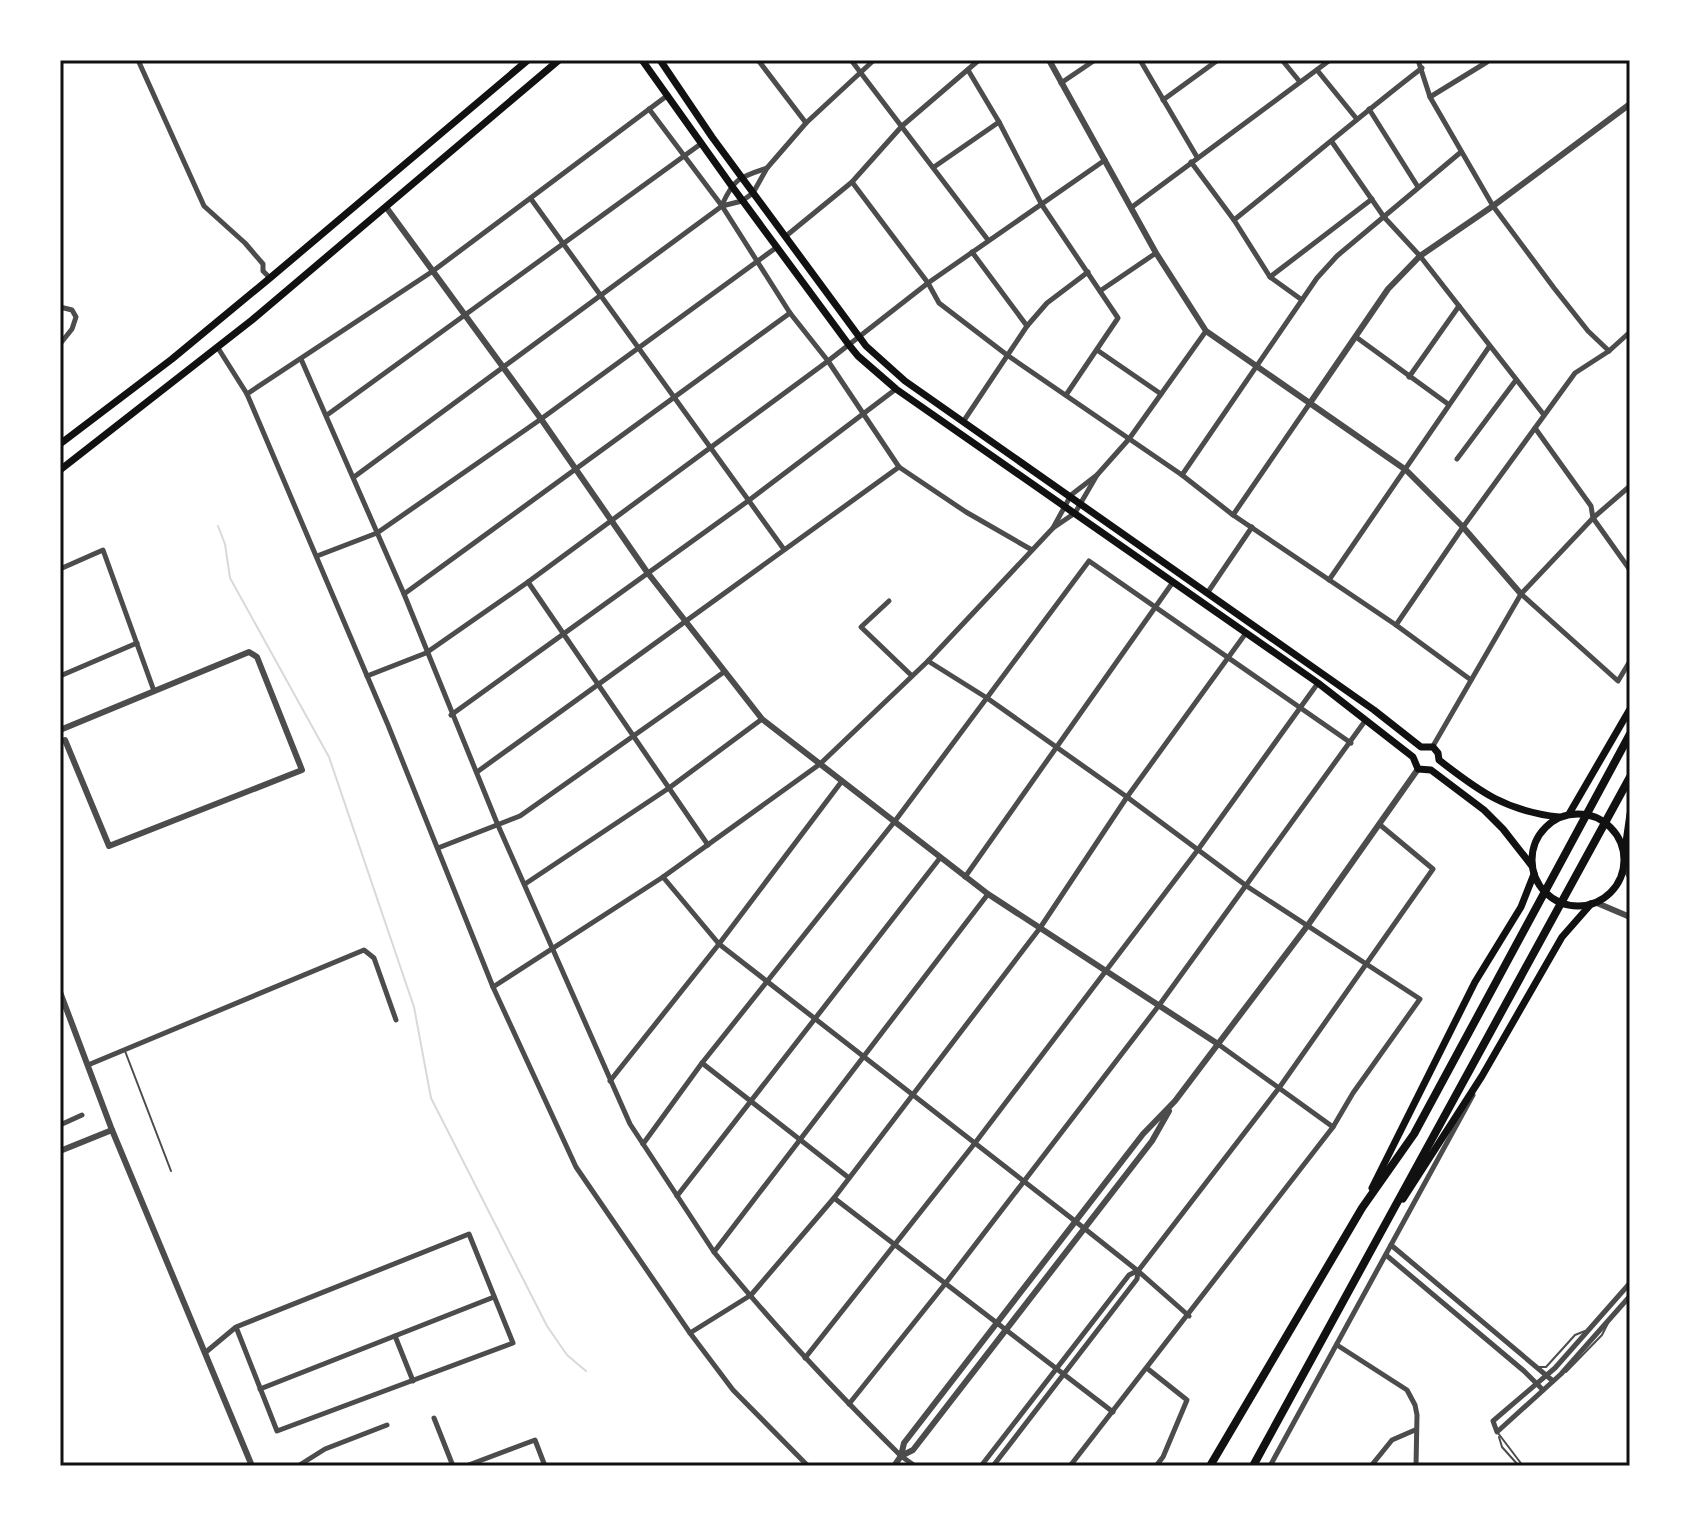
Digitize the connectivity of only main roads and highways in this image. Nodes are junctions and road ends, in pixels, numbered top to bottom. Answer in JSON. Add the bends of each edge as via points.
{"nodes":[{"id":1,"x":528,"y":60,"type":"edge"},
{"id":2,"x":559,"y":60,"type":"edge"},
{"id":3,"x":642,"y":60,"type":"edge"},
{"id":4,"x":660,"y":60,"type":"edge"},
{"id":5,"x":60,"y":444,"type":"edge"},
{"id":6,"x":60,"y":470,"type":"edge"},
{"id":7,"x":1630,"y":709,"type":"edge"},
{"id":8,"x":1630,"y":734,"type":"edge"},
{"id":9,"x":1421,"y":747,"type":"junction"},
{"id":10,"x":1413,"y":757,"type":"junction"},
{"id":11,"x":1439,"y":760,"type":"junction"},
{"id":12,"x":1431,"y":770,"type":"junction"},
{"id":13,"x":1630,"y":777,"type":"edge"},
{"id":14,"x":1569,"y":814,"type":"junction"},
{"id":15,"x":1630,"y":814,"type":"edge"},
{"id":16,"x":1559,"y":817,"type":"junction"},
{"id":17,"x":1624,"y":855,"type":"junction"},
{"id":18,"x":1533,"y":870,"type":"junction"},
{"id":19,"x":1594,"y":904,"type":"junction"},
{"id":20,"x":1362,"y":1208,"type":"junction"},
{"id":21,"x":1380,"y":1237,"type":"junction"},
{"id":22,"x":1210,"y":1466,"type":"edge"},
{"id":23,"x":1253,"y":1466,"type":"edge"}],
"edges":[{"from":1,"to":5,"type":"main road","via":[[172,359]]},
{"from":2,"to":6,"type":"main road","via":[[218,348]]},
{"from":3,"to":10,"type":"main road","via":[[858,356],[896,389],[1318,683]]},
{"from":4,"to":9,"type":"main road","via":[[878,359]]},
{"from":7,"to":14,"type":"main road"},
{"from":8,"to":20,"type":"highway","via":[[1414,1134]]},
{"from":9,"to":10,"type":"main road"},
{"from":9,"to":11,"type":"main road","via":[[1433,747]]},
{"from":10,"to":12,"type":"main road","via":[[1418,769]]},
{"from":11,"to":12,"type":"main road"},
{"from":11,"to":16,"type":"main road","via":[[1506,806]]},
{"from":12,"to":18,"type":"main road","via":[[1484,810]]},
{"from":13,"to":21,"type":"highway"},
{"from":14,"to":16,"type":"main road"},
{"from":14,"to":17,"type":"main road","via":[[1601,819],[1621,841]]},
{"from":15,"to":17,"type":"main road"},
{"from":16,"to":18,"type":"main road","via":[[1537,837]]},
{"from":17,"to":19,"type":"main road","via":[[1618,883]]},
{"from":18,"to":19,"type":"main road","via":[[1551,898],[1576,906]]},
{"from":18,"to":20,"type":"main road","via":[[1521,907],[1475,982]]},
{"from":19,"to":21,"type":"main road","via":[[1562,937]]},
{"from":20,"to":22,"type":"highway"},
{"from":21,"to":23,"type":"highway"}]}
